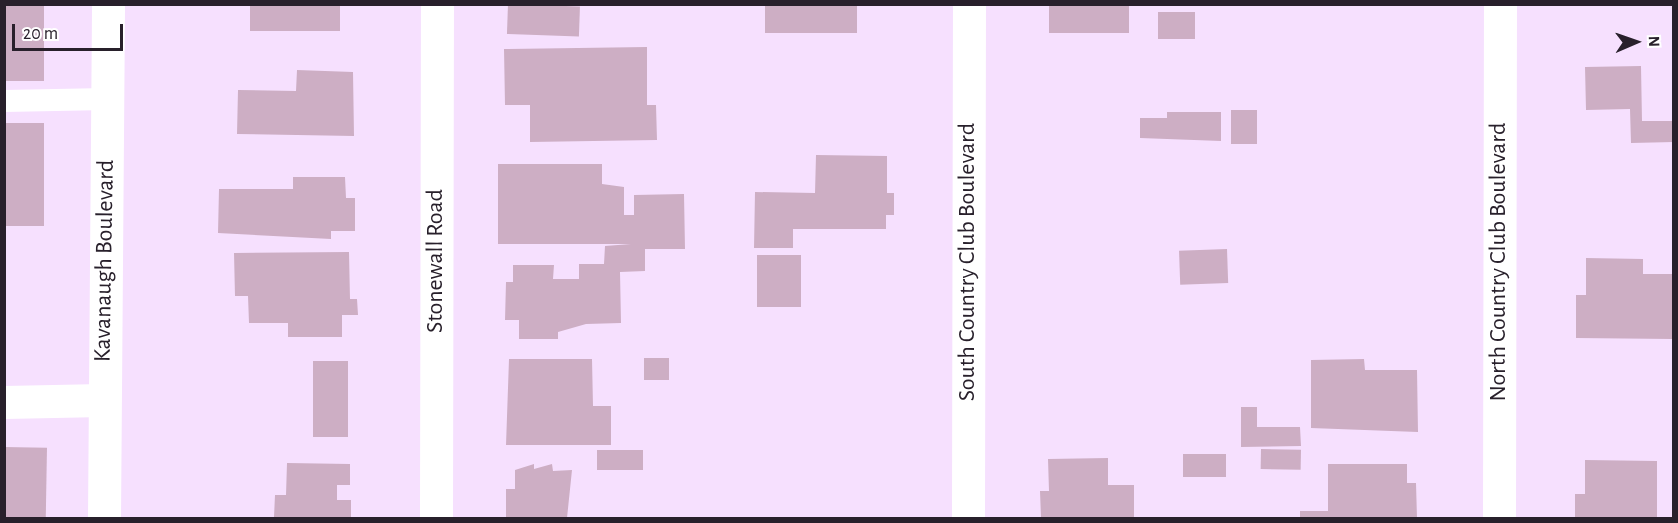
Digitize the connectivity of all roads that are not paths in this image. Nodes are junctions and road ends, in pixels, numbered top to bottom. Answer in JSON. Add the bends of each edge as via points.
{"nodes":[{"id":1,"x":108,"y":4,"type":"edge"},
{"id":2,"x":436,"y":4,"type":"edge"},
{"id":3,"x":969,"y":4,"type":"edge"},
{"id":4,"x":1500,"y":4,"type":"edge"},
{"id":5,"x":108,"y":99,"type":"junction"},
{"id":6,"x":4,"y":101,"type":"edge"},
{"id":7,"x":103,"y":400,"type":"junction"},
{"id":8,"x":4,"y":402,"type":"edge"},
{"id":9,"x":104,"y":519,"type":"edge"},
{"id":10,"x":436,"y":519,"type":"edge"},
{"id":11,"x":968,"y":519,"type":"edge"},
{"id":12,"x":1499,"y":519,"type":"edge"}],
"edges":[{"from":1,"to":5,"type":"street","name":"Kavanaugh Boulevard"},
{"from":2,"to":10,"type":"street","name":"Stonewall Road"},
{"from":3,"to":11,"type":"street","name":"South Country Club Boulevard"},
{"from":4,"to":12,"type":"street","name":"North Country Club Boulevard"},
{"from":5,"to":6,"type":"lane"},
{"from":5,"to":7,"type":"street","name":"Kavanaugh Boulevard"},
{"from":7,"to":8,"type":"street"},
{"from":7,"to":9,"type":"street","name":"Kavanaugh Boulevard"}]}
